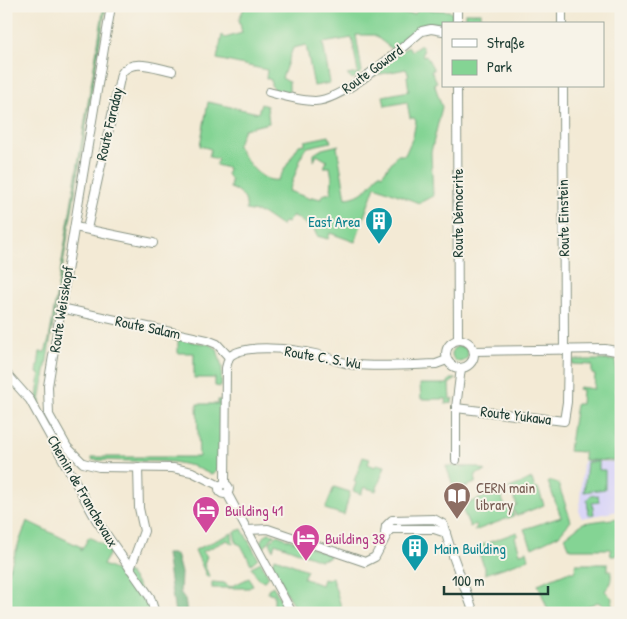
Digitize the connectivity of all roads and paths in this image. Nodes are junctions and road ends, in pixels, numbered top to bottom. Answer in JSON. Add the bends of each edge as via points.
{"nodes":[{"id":1,"x":111,"y":6,"type":"edge"},
{"id":2,"x":456,"y":6,"type":"edge"},
{"id":3,"x":562,"y":6,"type":"edge"},
{"id":4,"x":457,"y":22,"type":"edge"},
{"id":5,"x":562,"y":22,"type":"edge"},
{"id":6,"x":442,"y":31,"type":"edge"},
{"id":7,"x":172,"y":71,"type":"dead end"},
{"id":8,"x":457,"y":88,"type":"edge"},
{"id":9,"x":563,"y":88,"type":"edge"},
{"id":10,"x":269,"y":92,"type":"dead end"},
{"id":11,"x":75,"y":227,"type":"junction"},
{"id":12,"x":87,"y":228,"type":"junction"},
{"id":13,"x":153,"y":243,"type":"dead end"},
{"id":14,"x":61,"y":308,"type":"junction"},
{"id":15,"x":458,"y":340,"type":"junction"},
{"id":16,"x":621,"y":346,"type":"edge"},
{"id":17,"x":605,"y":349,"type":"junction"},
{"id":18,"x":566,"y":350,"type":"junction"},
{"id":19,"x":474,"y":351,"type":"junction"},
{"id":20,"x":621,"y":352,"type":"edge"},
{"id":21,"x":229,"y":357,"type":"junction"},
{"id":22,"x":447,"y":360,"type":"junction"},
{"id":23,"x":461,"y":368,"type":"junction"},
{"id":24,"x":6,"y":373,"type":"edge"},
{"id":25,"x":456,"y":408,"type":"junction"},
{"id":26,"x":456,"y":460,"type":"dead end"},
{"id":27,"x":138,"y":467,"type":"junction"},
{"id":28,"x":226,"y":474,"type":"junction"},
{"id":29,"x":210,"y":481,"type":"junction"},
{"id":30,"x":222,"y":485,"type":"junction"},
{"id":31,"x":427,"y":519,"type":"junction"},
{"id":32,"x":425,"y":529,"type":"junction"},
{"id":33,"x":248,"y":530,"type":"junction"},
{"id":34,"x":446,"y":533,"type":"junction"},
{"id":35,"x":384,"y":538,"type":"junction"},
{"id":36,"x":450,"y":547,"type":"dead end"},
{"id":37,"x":453,"y":556,"type":"dead end"},
{"id":38,"x":130,"y":569,"type":"junction"},
{"id":39,"x":155,"y":613,"type":"edge"},
{"id":40,"x":292,"y":613,"type":"edge"},
{"id":41,"x":474,"y":613,"type":"edge"}],
"edges":[{"from":1,"to":11,"type":"street","name":"Route Weisskopf"},
{"from":2,"to":4,"type":"street"},
{"from":3,"to":5,"type":"street"},
{"from":6,"to":10,"type":"street","name":"Route Goward","via":[[424,30],[336,95],[302,100]]},
{"from":7,"to":12,"type":"street","name":"Route Faraday","via":[[133,64],[121,74]]},
{"from":8,"to":15,"type":"street","name":"Route Démocrite"},
{"from":9,"to":18,"type":"street","name":"Route Einstein"},
{"from":11,"to":12,"type":"street"},
{"from":11,"to":14,"type":"street","name":"Route Weisskopf"},
{"from":12,"to":13,"type":"street"},
{"from":14,"to":21,"type":"street","name":"Route Salam","via":[[207,340],[217,344]]},
{"from":14,"to":27,"type":"street","name":"Route Weisskopf","via":[[47,398],[52,421],[82,463],[95,467]]},
{"from":15,"to":19,"type":"street","via":[[468,342]]},
{"from":15,"to":22,"type":"street","via":[[448,347]]},
{"from":16,"to":17,"type":"street"},
{"from":17,"to":18,"type":"street"},
{"from":17,"to":20,"type":"street"},
{"from":18,"to":19,"type":"street"},
{"from":18,"to":25,"type":"street","name":"Route Yukawa","via":[[564,421]]},
{"from":19,"to":23,"type":"street","via":[[472,361]]},
{"from":21,"to":22,"type":"street","name":"Route C. S. Wu","via":[[237,351],[277,349],[297,350],[353,364],[436,364]]},
{"from":21,"to":28,"type":"street","via":[[226,368]]},
{"from":22,"to":23,"type":"street"},
{"from":23,"to":25,"type":"street"},
{"from":24,"to":38,"type":"street","name":"Chemin de Franchevaux","via":[[30,400],[97,521]]},
{"from":25,"to":26,"type":"street"},
{"from":27,"to":29,"type":"street","name":"Route Weisskopf","via":[[182,470]]},
{"from":27,"to":38,"type":"street","via":[[139,508],[144,532]]},
{"from":28,"to":29,"type":"street"},
{"from":28,"to":30,"type":"street"},
{"from":29,"to":30,"type":"street","name":"Route Weisskopf"},
{"from":30,"to":33,"type":"street","name":"Route Weisskopf","via":[[220,492],[227,493]]},
{"from":31,"to":32,"type":"street","via":[[430,525]]},
{"from":31,"to":34,"type":"street","via":[[441,522]]},
{"from":31,"to":35,"type":"street","via":[[392,520],[386,526]]},
{"from":32,"to":34,"type":"street"},
{"from":32,"to":35,"type":"street","via":[[394,528]]},
{"from":33,"to":35,"type":"street","via":[[268,528],[365,562],[375,557]]},
{"from":33,"to":40,"type":"street"},
{"from":34,"to":36,"type":"street"},
{"from":37,"to":41,"type":"street"},
{"from":38,"to":39,"type":"street","name":"Chemin de Franchevaux","via":[[150,597]]}]}
